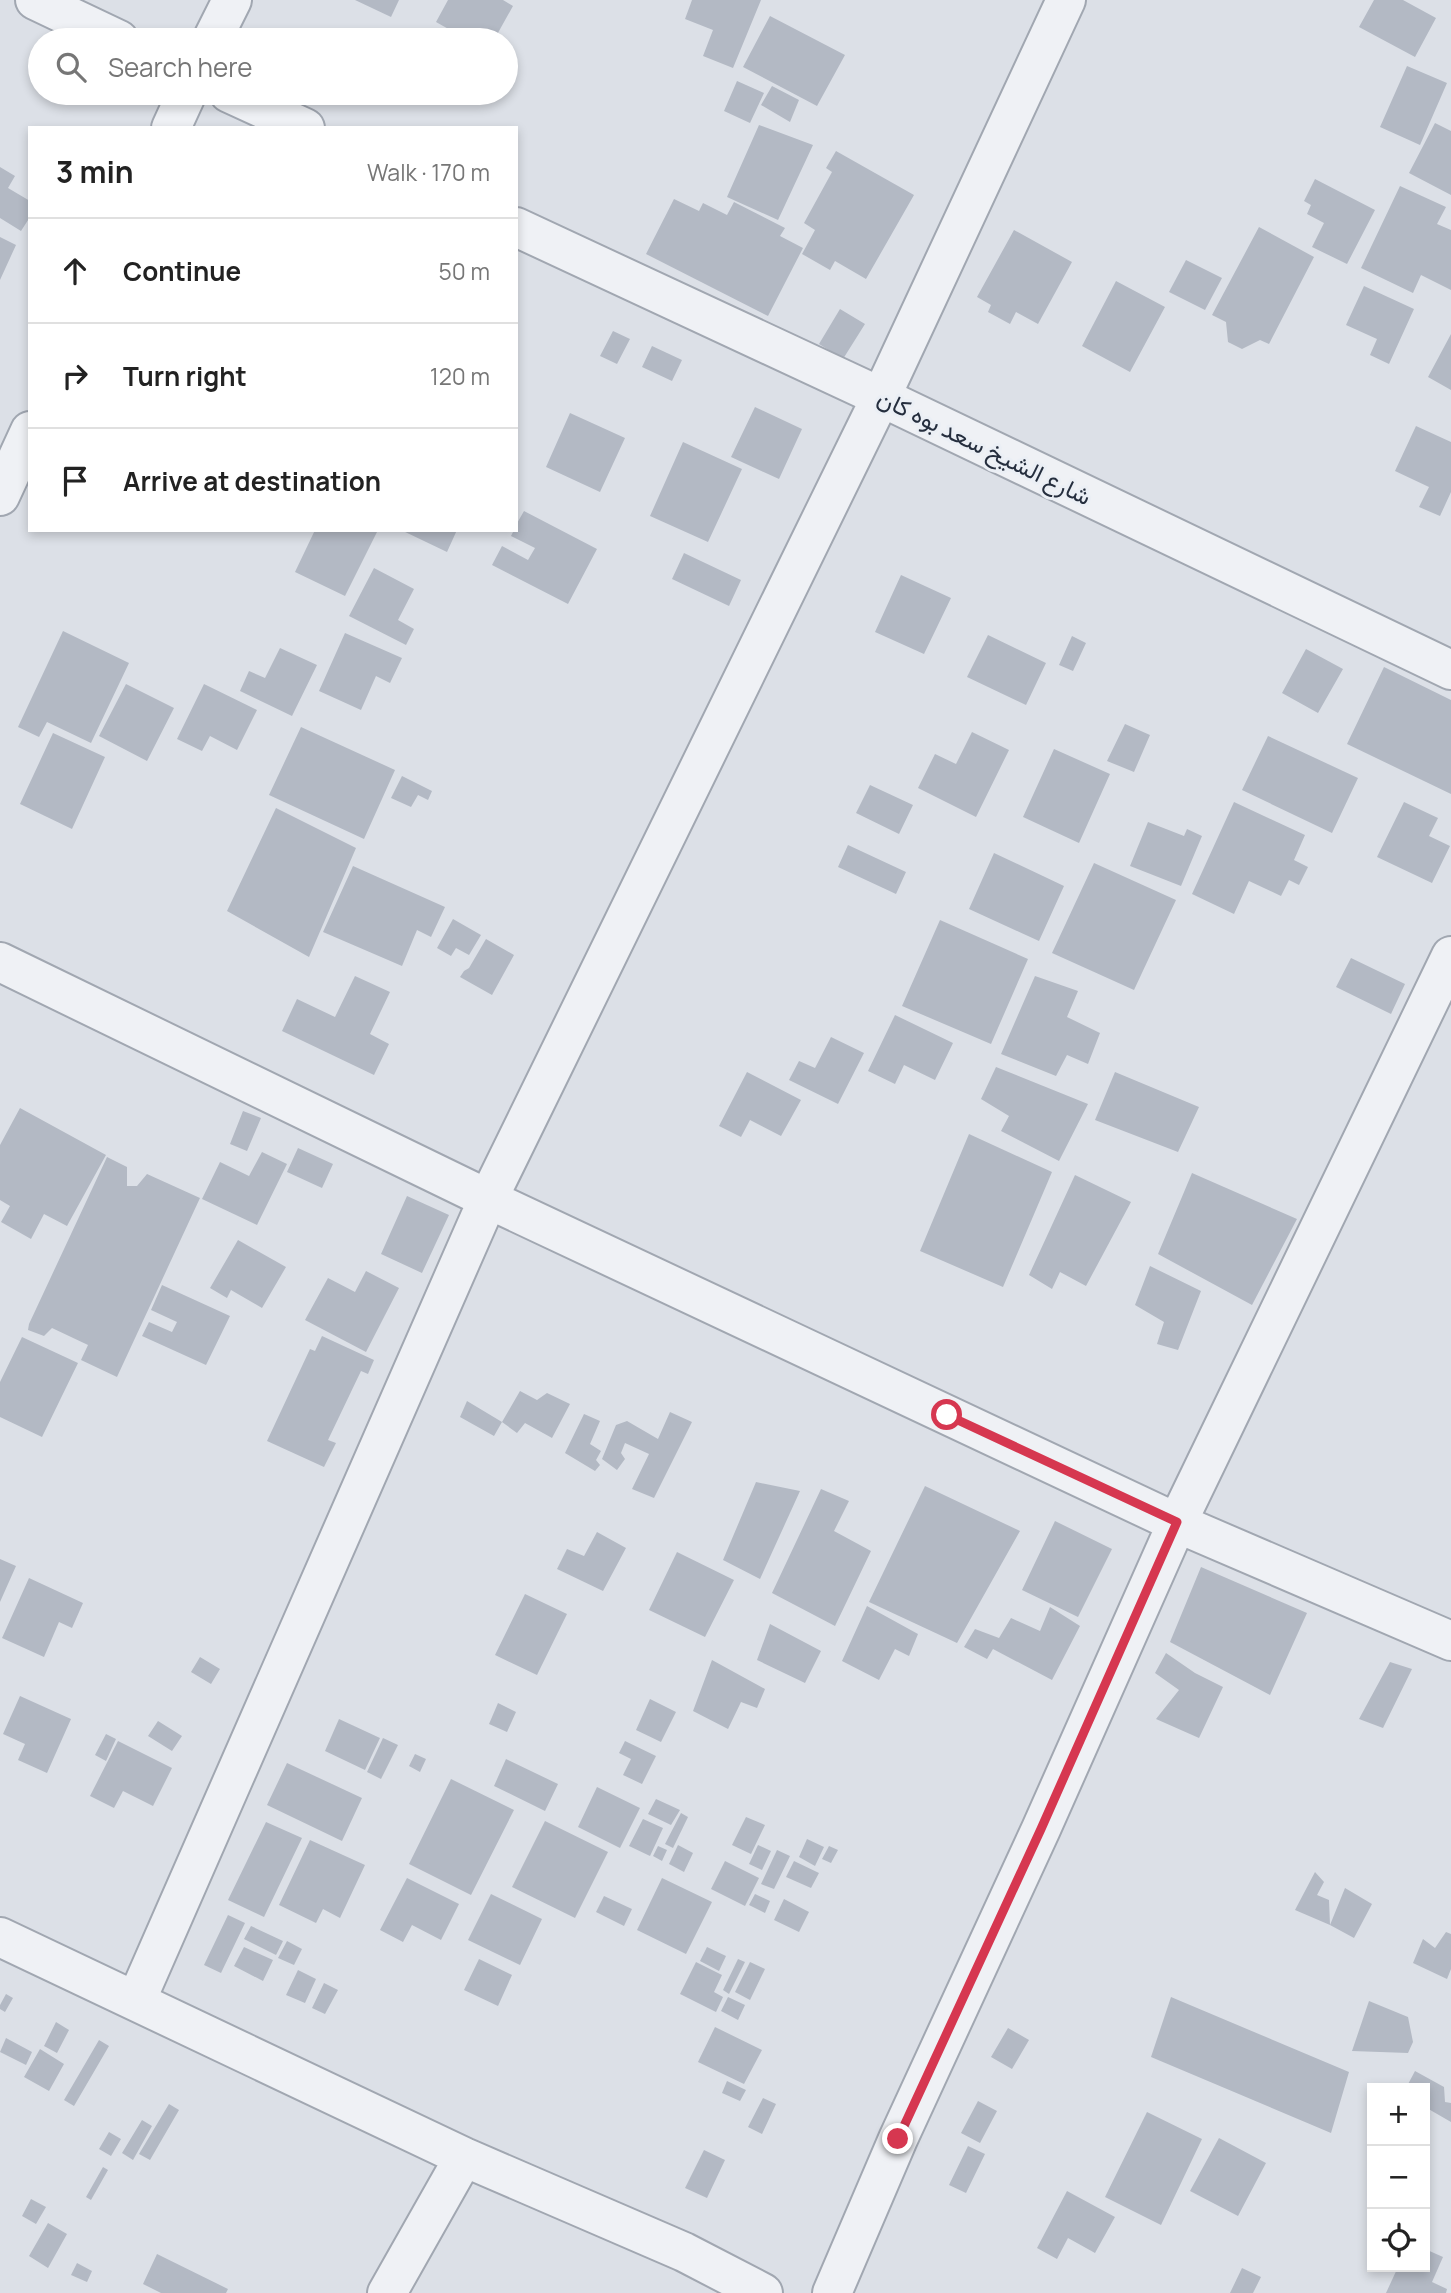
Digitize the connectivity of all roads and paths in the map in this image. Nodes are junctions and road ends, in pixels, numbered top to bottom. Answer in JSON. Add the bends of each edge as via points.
{"nodes":[{"id":1,"x":35,"y":0,"type":"edge"},
{"id":2,"x":232,"y":0,"type":"edge"},
{"id":3,"x":1066,"y":0,"type":"edge"},
{"id":4,"x":94,"y":28,"type":"edge"},
{"id":5,"x":218,"y":28,"type":"edge"},
{"id":6,"x":182,"y":105,"type":"edge"},
{"id":7,"x":255,"y":105,"type":"edge"},
{"id":8,"x":172,"y":126,"type":"edge"},
{"id":9,"x":300,"y":126,"type":"edge"},
{"id":10,"x":518,"y":227,"type":"edge"},
{"id":11,"x":881,"y":397,"type":"junction"},
{"id":12,"x":28,"y":435,"type":"edge"},
{"id":13,"x":3,"y":481,"type":"edge"},
{"id":14,"x":1451,"y":670,"type":"edge"},
{"id":15,"x":1451,"y":956,"type":"edge"},
{"id":16,"x":0,"y":962,"type":"edge"},
{"id":17,"x":488,"y":1199,"type":"junction"},
{"id":18,"x":1177,"y":1522,"type":"junction"},
{"id":19,"x":1451,"y":1641,"type":"edge"},
{"id":20,"x":0,"y":1937,"type":"edge"},
{"id":21,"x":136,"y":2001,"type":"junction"},
{"id":22,"x":464,"y":2157,"type":"junction"},
{"id":23,"x":387,"y":2293,"type":"edge"},
{"id":24,"x":763,"y":2293,"type":"edge"},
{"id":25,"x":832,"y":2293,"type":"edge"}],
"edges":[{"from":1,"to":4,"type":"street"},
{"from":2,"to":5,"type":"street"},
{"from":3,"to":11,"type":"street"},
{"from":6,"to":8,"type":"street"},
{"from":7,"to":9,"type":"street"},
{"from":10,"to":11,"type":"street","name":"شارع الشيخ سعد بوه كان"},
{"from":11,"to":14,"type":"street","name":"شارع الشيخ سعد بوه كان"},
{"from":11,"to":17,"type":"street"},
{"from":12,"to":13,"type":"street"},
{"from":15,"to":18,"type":"street"},
{"from":16,"to":17,"type":"street"},
{"from":17,"to":18,"type":"street"},
{"from":17,"to":21,"type":"street"},
{"from":18,"to":19,"type":"street"},
{"from":18,"to":25,"type":"street"},
{"from":20,"to":21,"type":"street"},
{"from":21,"to":22,"type":"street"},
{"from":22,"to":23,"type":"street"},
{"from":22,"to":24,"type":"street","via":[[684,2252]]}]}
